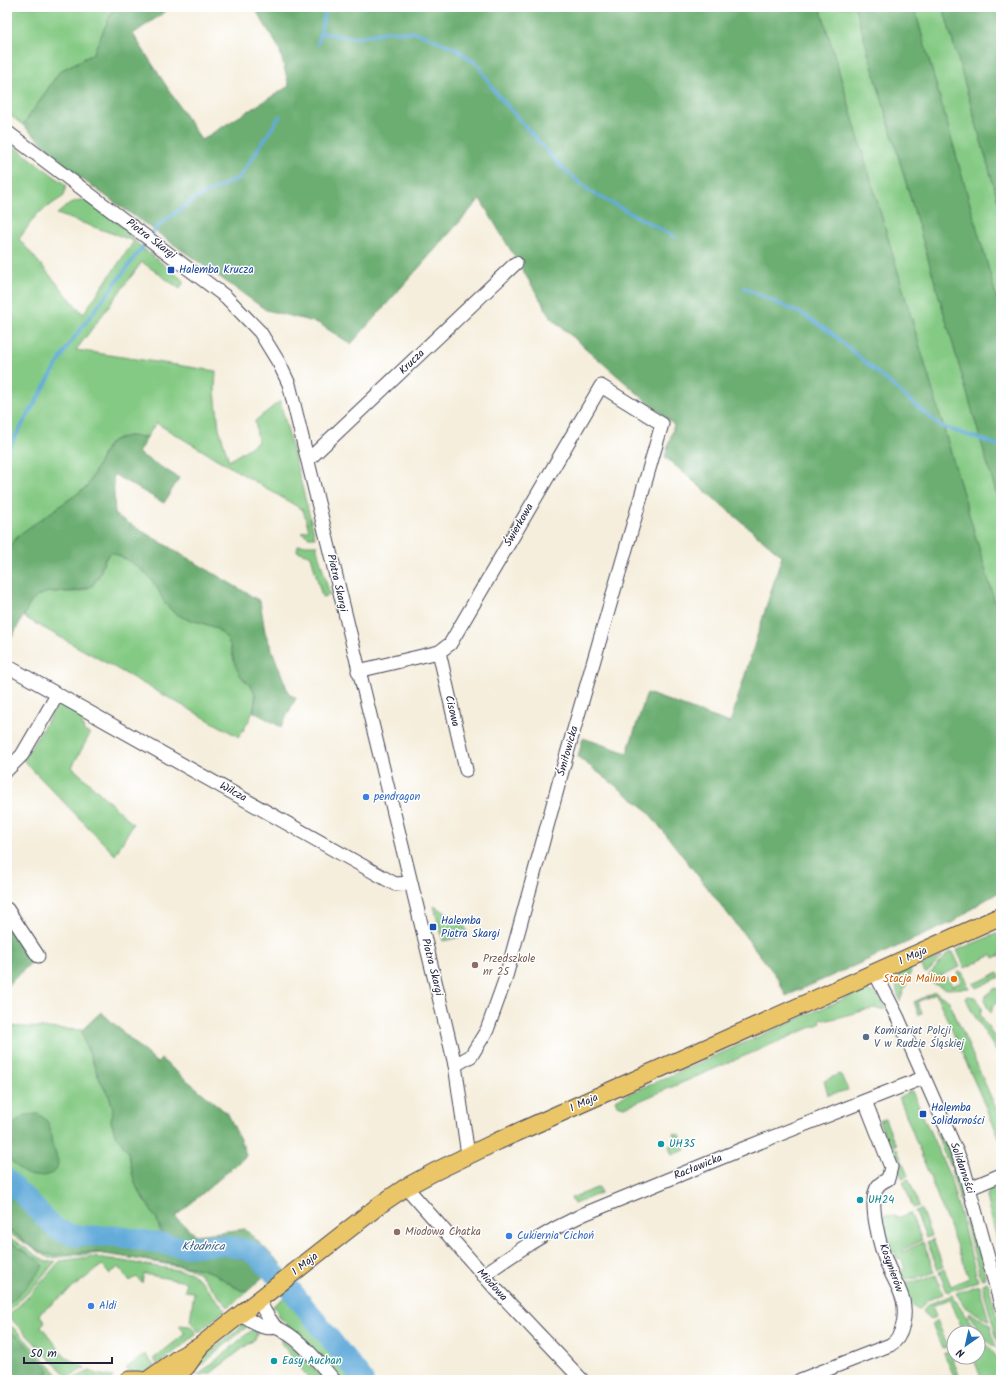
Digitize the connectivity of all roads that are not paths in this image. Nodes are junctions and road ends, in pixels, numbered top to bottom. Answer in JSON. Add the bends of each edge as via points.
{"nodes":[{"id":1,"x":7,"y":132,"type":"edge"},
{"id":2,"x":516,"y":263,"type":"dead end"},
{"id":3,"x":662,"y":424,"type":"joint"},
{"id":4,"x":308,"y":460,"type":"junction"},
{"id":5,"x":438,"y":652,"type":"junction"},
{"id":6,"x":7,"y":666,"type":"edge"},
{"id":7,"x":358,"y":671,"type":"junction"},
{"id":8,"x":57,"y":695,"type":"junction"},
{"id":9,"x":7,"y":770,"type":"edge"},
{"id":10,"x":466,"y":770,"type":"dead end"},
{"id":11,"x":411,"y":883,"type":"junction"},
{"id":12,"x":7,"y":909,"type":"edge"},
{"id":13,"x":1001,"y":916,"type":"edge"},
{"id":14,"x":38,"y":956,"type":"dead end"},
{"id":15,"x":875,"y":973,"type":"junction"},
{"id":16,"x":455,"y":1065,"type":"junction"},
{"id":17,"x":923,"y":1078,"type":"junction"},
{"id":18,"x":865,"y":1101,"type":"junction"},
{"id":19,"x":468,"y":1155,"type":"junction"},
{"id":20,"x":1001,"y":1175,"type":"edge"},
{"id":21,"x":406,"y":1187,"type":"junction"},
{"id":22,"x":970,"y":1188,"type":"junction"},
{"id":23,"x":483,"y":1275,"type":"junction"},
{"id":24,"x":262,"y":1298,"type":"junction"},
{"id":25,"x":1001,"y":1305,"type":"edge"},
{"id":26,"x":240,"y":1315,"type":"junction"},
{"id":27,"x":276,"y":1327,"type":"junction"},
{"id":28,"x":200,"y":1346,"type":"junction"},
{"id":29,"x":129,"y":1380,"type":"edge"},
{"id":30,"x":140,"y":1380,"type":"edge"},
{"id":31,"x":148,"y":1380,"type":"edge"},
{"id":32,"x":171,"y":1380,"type":"edge"},
{"id":33,"x":334,"y":1380,"type":"edge"},
{"id":34,"x":582,"y":1380,"type":"edge"},
{"id":35,"x":800,"y":1380,"type":"edge"}],
"edges":[{"from":1,"to":4,"type":"street","name":"Piotra Skargi","via":[[226,297],[260,332],[289,384]]},
{"from":2,"to":4,"type":"street","name":"Krucza"},
{"from":3,"to":5,"type":"street","name":"Świerkowa","via":[[614,392],[600,386],[450,644]]},
{"from":3,"to":16,"type":"street","name":"Śmiłowicka","via":[[505,980],[484,1035],[471,1056]]},
{"from":4,"to":7,"type":"street","name":"Piotra Skargi"},
{"from":5,"to":7,"type":"street","name":"Świerkowa"},
{"from":5,"to":10,"type":"street","name":"Cisowa"},
{"from":6,"to":8,"type":"street","name":"Wilcza"},
{"from":7,"to":11,"type":"street","name":"Piotra Skargi"},
{"from":8,"to":9,"type":"street","via":[[22,755]]},
{"from":8,"to":11,"type":"street","name":"Wilcza","via":[[395,884]]},
{"from":11,"to":16,"type":"street","name":"Piotra Skargi"},
{"from":12,"to":14,"type":"street"},
{"from":13,"to":15,"type":"main road","name":"1 Maja"},
{"from":15,"to":17,"type":"street","name":"Solidarności","via":[[898,1018]]},
{"from":15,"to":19,"type":"main road","name":"1 Maja"},
{"from":16,"to":19,"type":"street","name":"Piotra Skargi"},
{"from":17,"to":18,"type":"street","name":"Racławicka"},
{"from":17,"to":22,"type":"street","name":"Solidarności","via":[[952,1140]]},
{"from":18,"to":23,"type":"street","name":"Racławicka","via":[[584,1214],[529,1244]]},
{"from":18,"to":35,"type":"street","name":"Kosynierów","via":[[891,1167],[888,1180],[878,1185],[873,1203],[885,1258],[903,1299],[901,1331],[898,1339],[890,1345]]},
{"from":19,"to":21,"type":"main road","name":"1 Maja"},
{"from":20,"to":22,"type":"street"},
{"from":21,"to":23,"type":"street","name":"Miodowa"},
{"from":21,"to":24,"type":"main road","name":"1 Maja"},
{"from":22,"to":25,"type":"street","name":"Solidarności"},
{"from":23,"to":34,"type":"street","name":"Miodowa"},
{"from":24,"to":26,"type":"main road","name":"1 Maja"},
{"from":24,"to":27,"type":"street","via":[[265,1312]]},
{"from":26,"to":27,"type":"street","via":[[264,1328]]},
{"from":26,"to":28,"type":"main road","name":"1 Maja"},
{"from":27,"to":33,"type":"street","via":[[287,1332],[302,1345]]},
{"from":28,"to":31,"type":"main road","name":"1 Maja","via":[[180,1356]]},
{"from":28,"to":32,"type":"main road","name":"1 Maja","via":[[187,1366]]},
{"from":29,"to":30,"type":"main road"}]}
